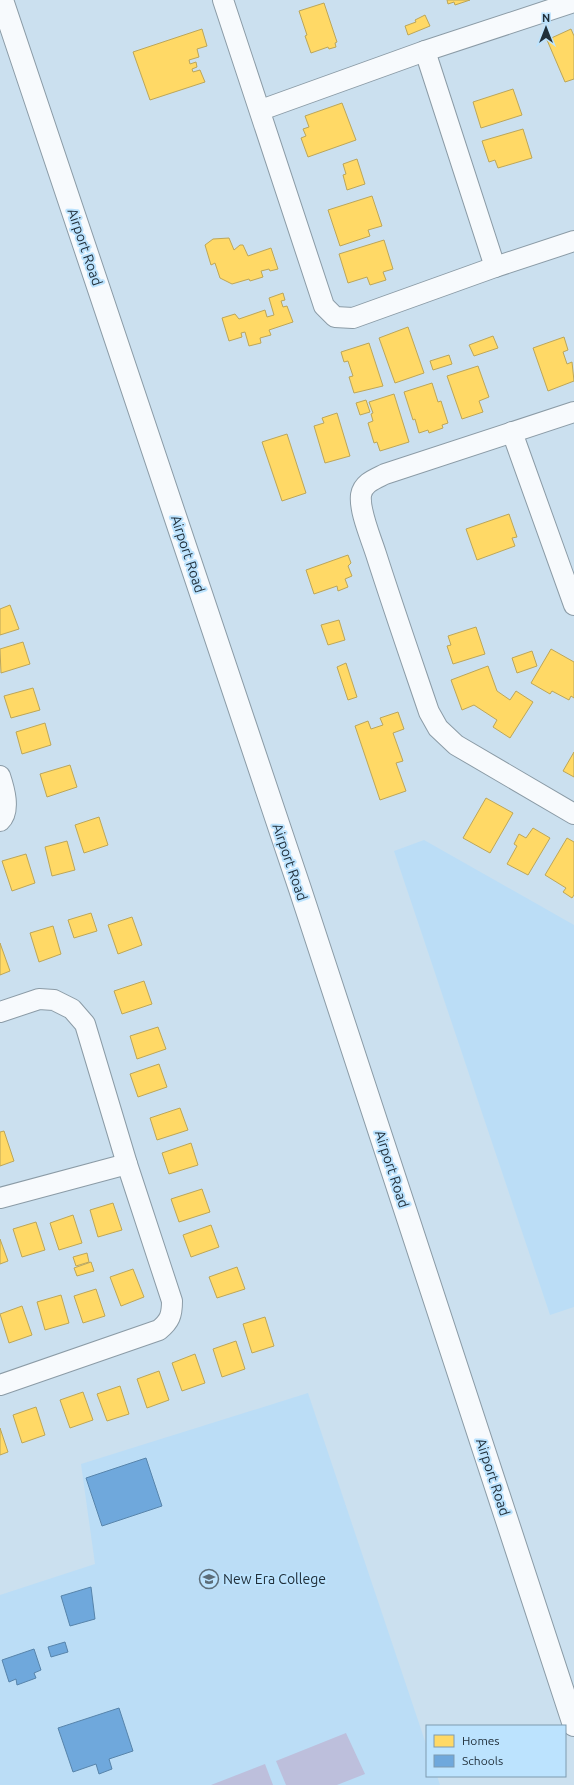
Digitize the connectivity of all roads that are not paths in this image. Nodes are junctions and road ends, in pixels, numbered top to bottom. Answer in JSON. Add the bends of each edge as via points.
{"nodes":[{"id":1,"x":2,"y":0,"type":"edge"},
{"id":2,"x":224,"y":0,"type":"edge"},
{"id":3,"x":574,"y":2,"type":"edge"},
{"id":4,"x":425,"y":51,"type":"junction"},
{"id":5,"x":260,"y":110,"type":"junction"},
{"id":6,"x":574,"y":241,"type":"edge"},
{"id":7,"x":494,"y":267,"type":"junction"},
{"id":8,"x":574,"y":412,"type":"edge"},
{"id":9,"x":512,"y":432,"type":"junction"},
{"id":10,"x":574,"y":605,"type":"edge"},
{"id":11,"x":0,"y":776,"type":"edge"},
{"id":12,"x":574,"y":814,"type":"edge"},
{"id":13,"x":0,"y":821,"type":"edge"},
{"id":14,"x":0,"y":1012,"type":"edge"},
{"id":15,"x":127,"y":1164,"type":"junction"},
{"id":16,"x":0,"y":1198,"type":"edge"},
{"id":17,"x":0,"y":1385,"type":"edge"},
{"id":18,"x":574,"y":1725,"type":"edge"}],
"edges":[{"from":1,"to":18,"type":"main road","name":"Airport Road","via":[[297,882]]},
{"from":2,"to":5,"type":"street"},
{"from":3,"to":4,"type":"street"},
{"from":4,"to":5,"type":"street"},
{"from":4,"to":7,"type":"street"},
{"from":5,"to":7,"type":"street","via":[[324,306],[335,317],[353,318]]},
{"from":6,"to":7,"type":"street"},
{"from":8,"to":9,"type":"street"},
{"from":9,"to":10,"type":"street"},
{"from":9,"to":12,"type":"street","via":[[385,474],[371,481],[364,486],[361,496],[363,513],[426,705],[438,728],[456,745]]},
{"from":11,"to":13,"type":"street","via":[[6,804],[4,818]]},
{"from":14,"to":15,"type":"street","via":[[39,999],[54,1000],[72,1008],[85,1024]]},
{"from":15,"to":16,"type":"street"},
{"from":15,"to":17,"type":"street","via":[[172,1301],[172,1314],[167,1323],[158,1330]]}]}
